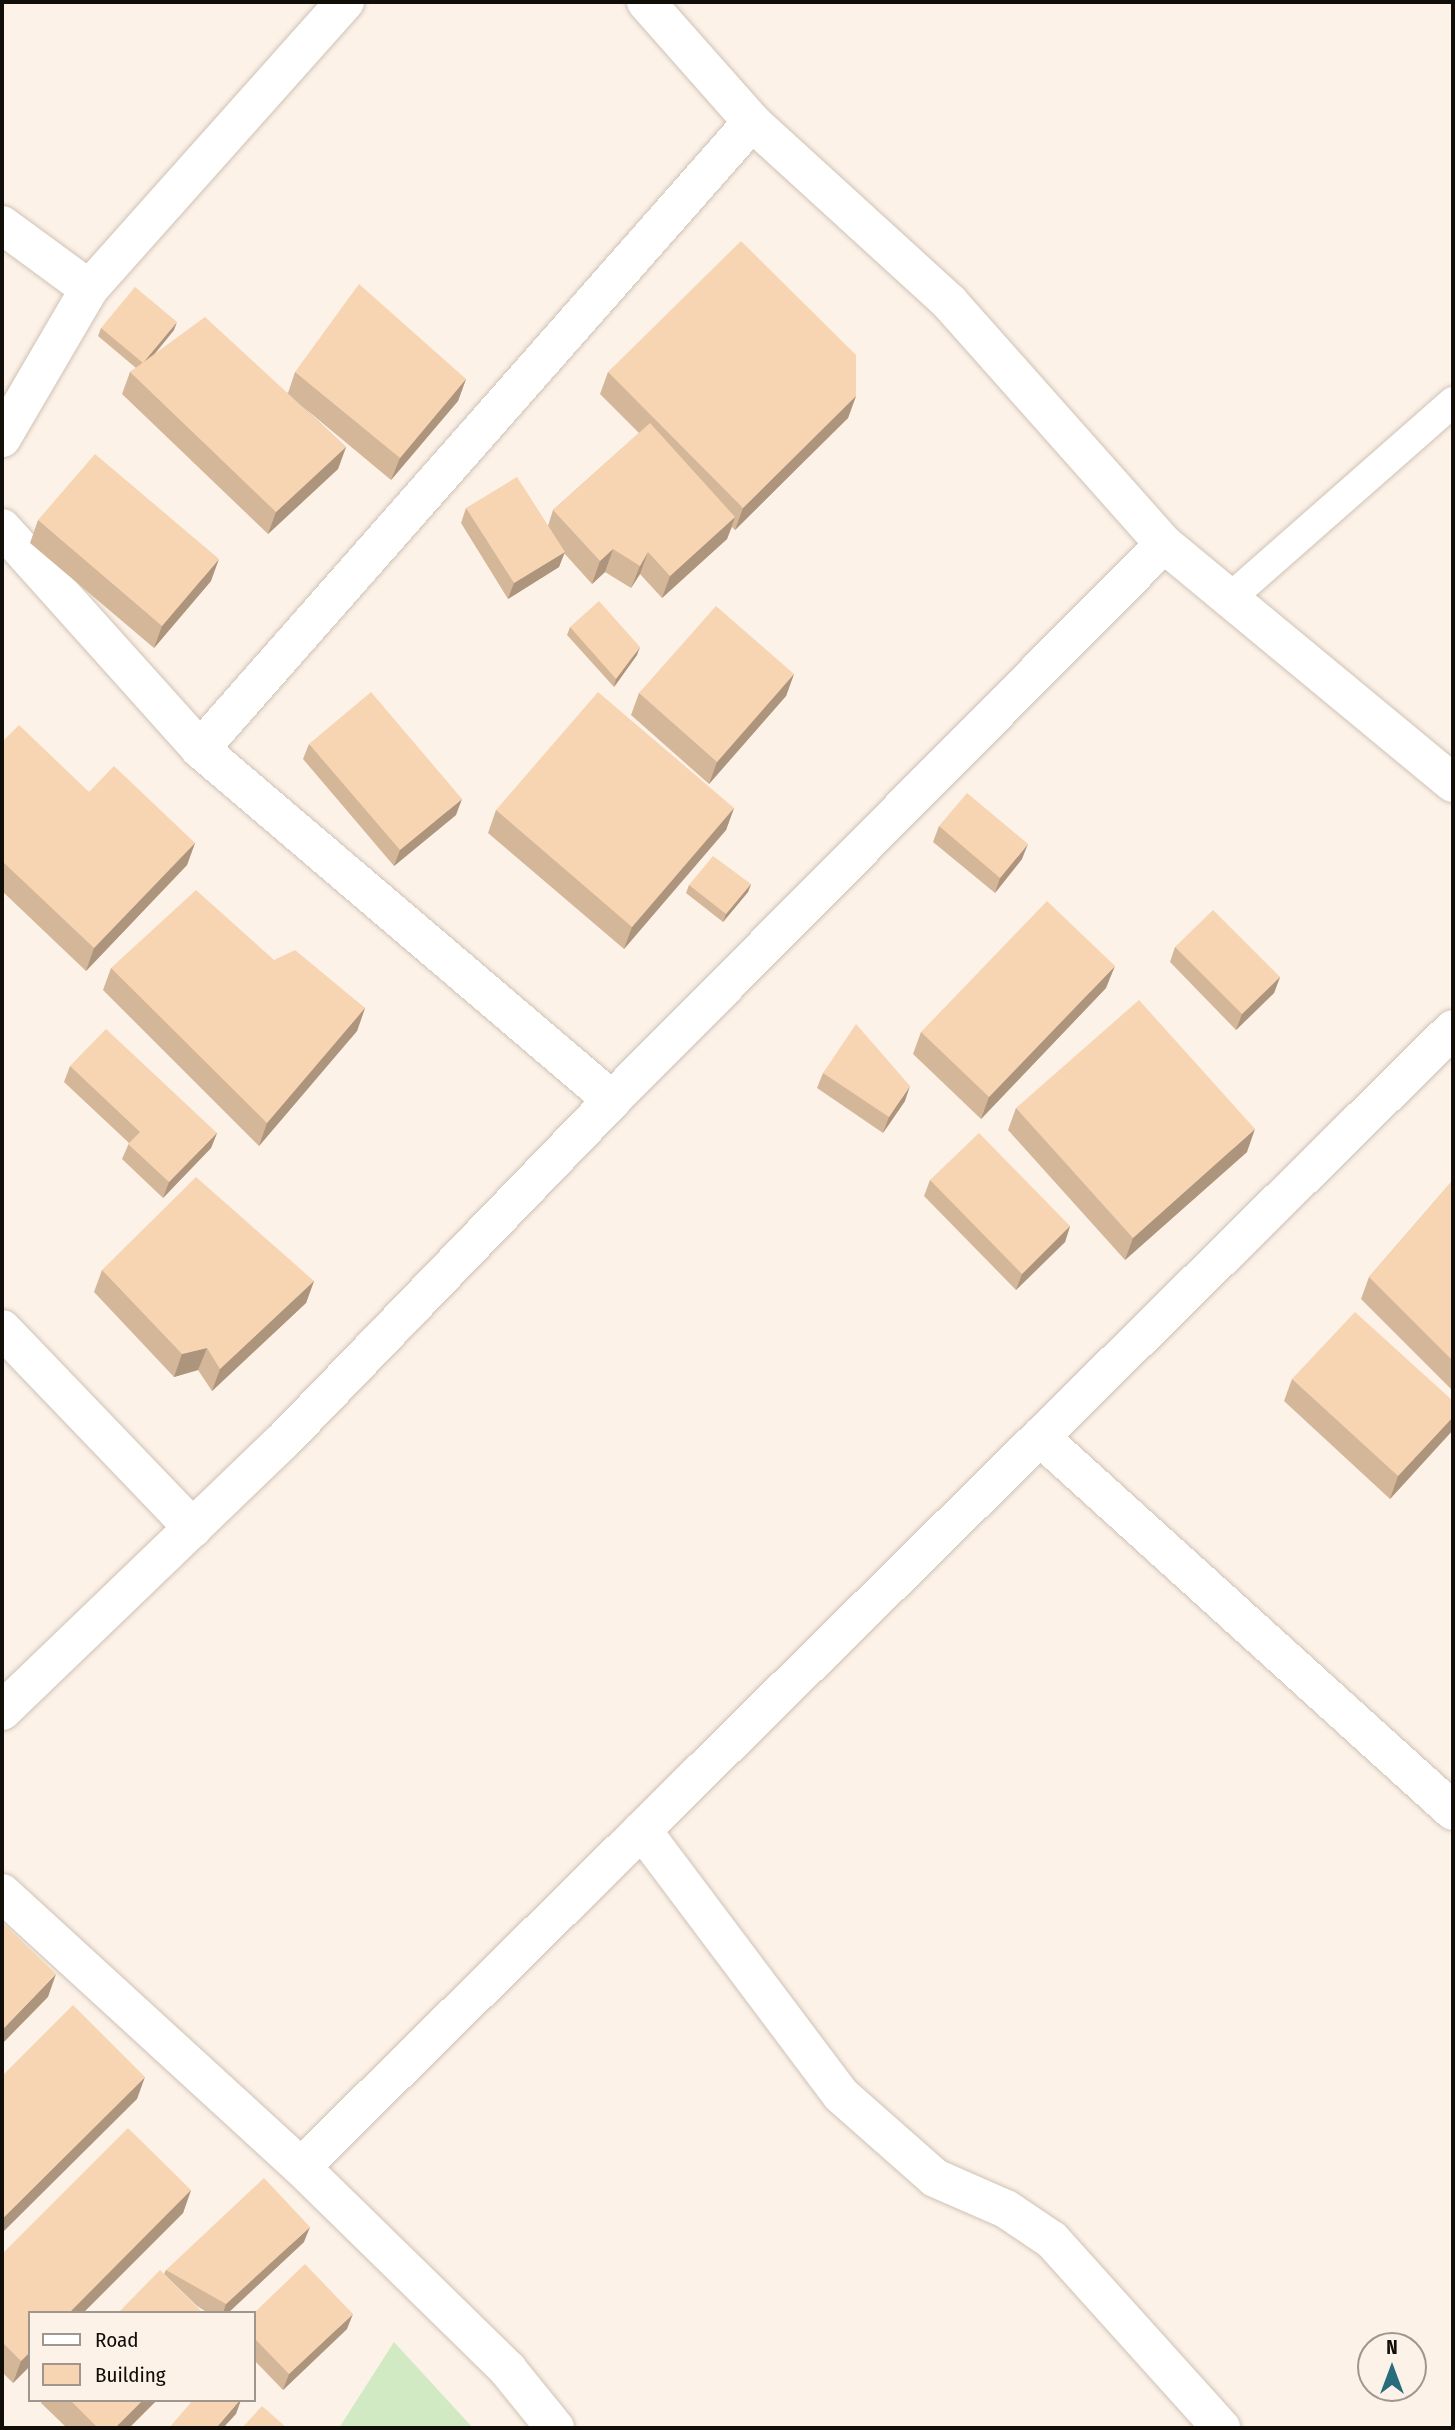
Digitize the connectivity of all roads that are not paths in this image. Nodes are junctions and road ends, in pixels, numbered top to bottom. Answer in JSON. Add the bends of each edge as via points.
{"nodes":[{"id":1,"x":345,"y":2,"type":"edge"},
{"id":2,"x":646,"y":2,"type":"edge"},
{"id":3,"x":752,"y":122,"type":"junction"},
{"id":4,"x":2,"y":225,"type":"edge"},
{"id":5,"x":89,"y":289,"type":"junction"},
{"id":6,"x":1453,"y":402,"type":"edge"},
{"id":7,"x":2,"y":438,"type":"edge"},
{"id":8,"x":2,"y":528,"type":"edge"},
{"id":9,"x":1164,"y":544,"type":"junction"},
{"id":10,"x":1230,"y":598,"type":"junction"},
{"id":11,"x":200,"y":749,"type":"junction"},
{"id":12,"x":1453,"y":783,"type":"edge"},
{"id":13,"x":1453,"y":1029,"type":"edge"},
{"id":14,"x":612,"y":1100,"type":"junction"},
{"id":15,"x":2,"y":1329,"type":"edge"},
{"id":16,"x":1040,"y":1437,"type":"junction"},
{"id":17,"x":193,"y":1528,"type":"junction"},
{"id":18,"x":2,"y":1711,"type":"edge"},
{"id":19,"x":1452,"y":1809,"type":"edge"},
{"id":20,"x":642,"y":1830,"type":"junction"},
{"id":21,"x":2,"y":1893,"type":"edge"},
{"id":22,"x":301,"y":2167,"type":"junction"},
{"id":23,"x":555,"y":2428,"type":"edge"},
{"id":24,"x":1221,"y":2428,"type":"edge"}],
"edges":[{"from":1,"to":5,"type":"street"},
{"from":2,"to":3,"type":"street"},
{"from":3,"to":9,"type":"street","via":[[950,303]]},
{"from":3,"to":11,"type":"street"},
{"from":4,"to":5,"type":"street"},
{"from":5,"to":7,"type":"street"},
{"from":6,"to":10,"type":"lane"},
{"from":8,"to":11,"type":"street"},
{"from":9,"to":10,"type":"street"},
{"from":9,"to":14,"type":"street"},
{"from":10,"to":12,"type":"street"},
{"from":11,"to":14,"type":"street"},
{"from":13,"to":16,"type":"street"},
{"from":14,"to":17,"type":"street"},
{"from":15,"to":17,"type":"street"},
{"from":16,"to":19,"type":"street"},
{"from":16,"to":20,"type":"street"},
{"from":17,"to":18,"type":"street"},
{"from":20,"to":22,"type":"street"},
{"from":20,"to":24,"type":"street","via":[[841,2095],[935,2178],[1006,2209],[1052,2240]]},
{"from":21,"to":22,"type":"street"},
{"from":22,"to":23,"type":"street","via":[[508,2370]]}]}
